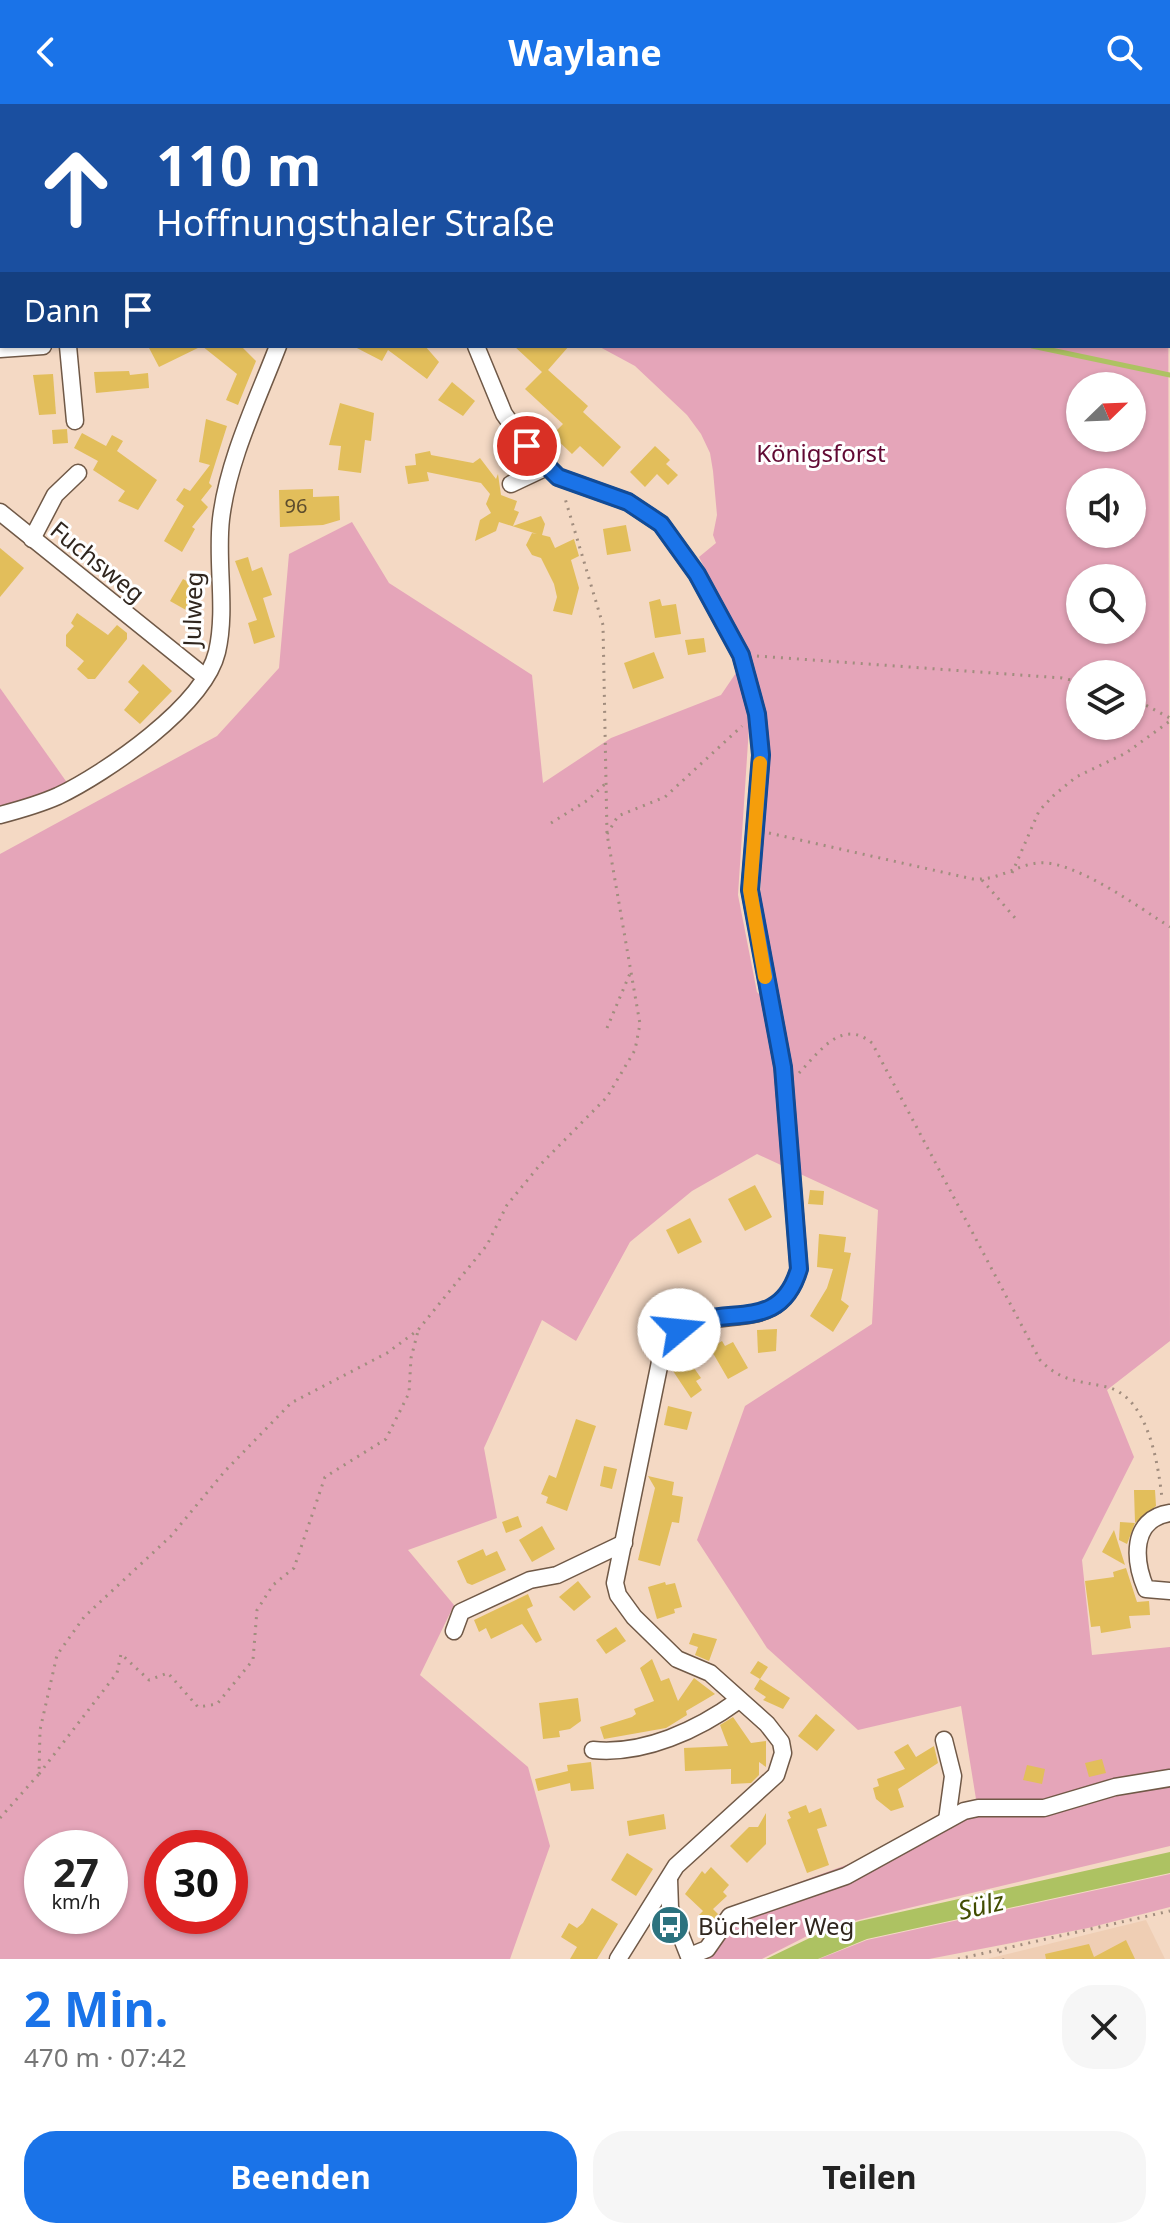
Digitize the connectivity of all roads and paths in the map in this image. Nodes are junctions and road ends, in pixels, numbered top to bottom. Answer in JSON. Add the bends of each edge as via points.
{"nodes":[{"id":1,"x":68,"y":348,"type":"edge"},
{"id":2,"x":277,"y":348,"type":"edge"},
{"id":3,"x":477,"y":348,"type":"edge"},
{"id":4,"x":75,"y":421,"type":"dead end"},
{"id":5,"x":552,"y":472,"type":"junction"},
{"id":6,"x":78,"y":473,"type":"dead end"},
{"id":7,"x":511,"y":484,"type":"dead end"},
{"id":8,"x":0,"y":512,"type":"edge"},
{"id":9,"x":32,"y":539,"type":"junction"},
{"id":10,"x":741,"y":655,"type":"junction"},
{"id":11,"x":205,"y":677,"type":"junction"},
{"id":12,"x":1066,"y":679,"type":"edge"},
{"id":13,"x":1146,"y":706,"type":"edge"},
{"id":14,"x":746,"y":716,"type":"dead end"},
{"id":15,"x":1170,"y":720,"type":"edge"},
{"id":16,"x":606,"y":783,"type":"junction"},
{"id":17,"x":0,"y":815,"type":"edge"},
{"id":18,"x":551,"y":823,"type":"dead end"},
{"id":19,"x":753,"y":830,"type":"junction"},
{"id":20,"x":607,"y":834,"type":"junction"},
{"id":21,"x":1012,"y":873,"type":"junction"},
{"id":22,"x":982,"y":880,"type":"junction"},
{"id":23,"x":1016,"y":919,"type":"dead end"},
{"id":24,"x":1170,"y":927,"type":"edge"},
{"id":25,"x":632,"y":967,"type":"junction"},
{"id":26,"x":607,"y":1028,"type":"dead end"},
{"id":27,"x":785,"y":1087,"type":"junction"},
{"id":28,"x":418,"y":1330,"type":"junction"},
{"id":29,"x":1167,"y":1513,"type":"edge"},
{"id":30,"x":624,"y":1543,"type":"junction"},
{"id":31,"x":1170,"y":1591,"type":"edge"},
{"id":32,"x":454,"y":1631,"type":"dead end"},
{"id":33,"x":739,"y":1700,"type":"junction"},
{"id":34,"x":944,"y":1740,"type":"dead end"},
{"id":35,"x":593,"y":1750,"type":"dead end"},
{"id":36,"x":39,"y":1774,"type":"junction"},
{"id":37,"x":1170,"y":1778,"type":"edge"},
{"id":38,"x":0,"y":1818,"type":"edge"},
{"id":39,"x":947,"y":1820,"type":"junction"},
{"id":40,"x":670,"y":1878,"type":"junction"},
{"id":41,"x":1170,"y":1911,"type":"edge"},
{"id":42,"x":1000,"y":1951,"type":"junction"},
{"id":43,"x":690,"y":1957,"type":"edge"},
{"id":44,"x":618,"y":1959,"type":"edge"},
{"id":45,"x":958,"y":1959,"type":"edge"},
{"id":46,"x":1003,"y":1959,"type":"edge"}],
"edges":[{"from":1,"to":4,"type":"street"},
{"from":2,"to":11,"type":"street","name":"Julweg","via":[[242,440],[221,516],[220,627],[217,653]]},
{"from":3,"to":5,"type":"street","via":[[504,414]]},
{"from":5,"to":7,"type":"street"},
{"from":5,"to":10,"type":"street","via":[[628,502],[661,524],[697,574]]},
{"from":5,"to":16,"type":"path","via":[[603,625]]},
{"from":6,"to":9,"type":"street","via":[[55,495]]},
{"from":8,"to":9,"type":"street","name":"Fuchsweg"},
{"from":9,"to":11,"type":"street","name":"Fuchsweg"},
{"from":10,"to":12,"type":"path"},
{"from":10,"to":19,"type":"street","via":[[757,714],[761,755]]},
{"from":11,"to":17,"type":"street","name":"Julweg","via":[[175,712],[101,770],[57,796]]},
{"from":13,"to":15,"type":"path"},
{"from":14,"to":20,"type":"path","via":[[743,726],[665,797],[618,816]]},
{"from":15,"to":21,"type":"path","via":[[1053,796],[1039,811]]},
{"from":16,"to":18,"type":"path"},
{"from":16,"to":20,"type":"path"},
{"from":19,"to":22,"type":"path"},
{"from":19,"to":27,"type":"street","via":[[750,890]]},
{"from":20,"to":25,"type":"path"},
{"from":21,"to":22,"type":"path"},
{"from":21,"to":24,"type":"path","via":[[1037,863],[1055,863]]},
{"from":22,"to":23,"type":"path"},
{"from":25,"to":26,"type":"path"},
{"from":25,"to":28,"type":"path","via":[[640,1024],[635,1050],[607,1097],[507,1205],[487,1245]]},
{"from":27,"to":29,"type":"path","via":[[830,1040],[846,1032],[872,1043],[1040,1360],[1067,1381],[1105,1387],[1133,1404],[1158,1464]]},
{"from":27,"to":30,"type":"street","via":[[788,1161],[800,1241],[796,1281],[763,1312],[688,1324],[663,1347]]},
{"from":28,"to":36,"type":"path","via":[[387,1353],[291,1403],[171,1536],[84,1617],[57,1655],[40,1730]]},
{"from":28,"to":36,"type":"path","via":[[409,1393],[386,1439],[325,1477],[294,1568],[273,1585],[257,1610],[253,1660],[217,1704],[198,1707],[168,1673],[149,1680],[121,1654],[117,1673]]},
{"from":29,"to":31,"type":"street","via":[[1142,1531],[1137,1561],[1146,1589]]},
{"from":30,"to":32,"type":"street","via":[[461,1612]]},
{"from":30,"to":33,"type":"street","via":[[615,1583],[624,1605],[677,1659],[710,1673]]},
{"from":33,"to":35,"type":"street","via":[[712,1720],[669,1737],[618,1752]]},
{"from":33,"to":40,"type":"street","via":[[775,1733],[782,1764],[695,1846]]},
{"from":34,"to":39,"type":"street","via":[[953,1776]]},
{"from":36,"to":38,"type":"path"},
{"from":37,"to":39,"type":"street","via":[[1044,1808],[978,1808]]},
{"from":39,"to":43,"type":"street","via":[[846,1876],[730,1916],[707,1949]]},
{"from":40,"to":43,"type":"street","via":[[670,1908]]},
{"from":40,"to":44,"type":"street"},
{"from":41,"to":42,"type":"path"},
{"from":42,"to":45,"type":"path"},
{"from":42,"to":46,"type":"path"}]}
